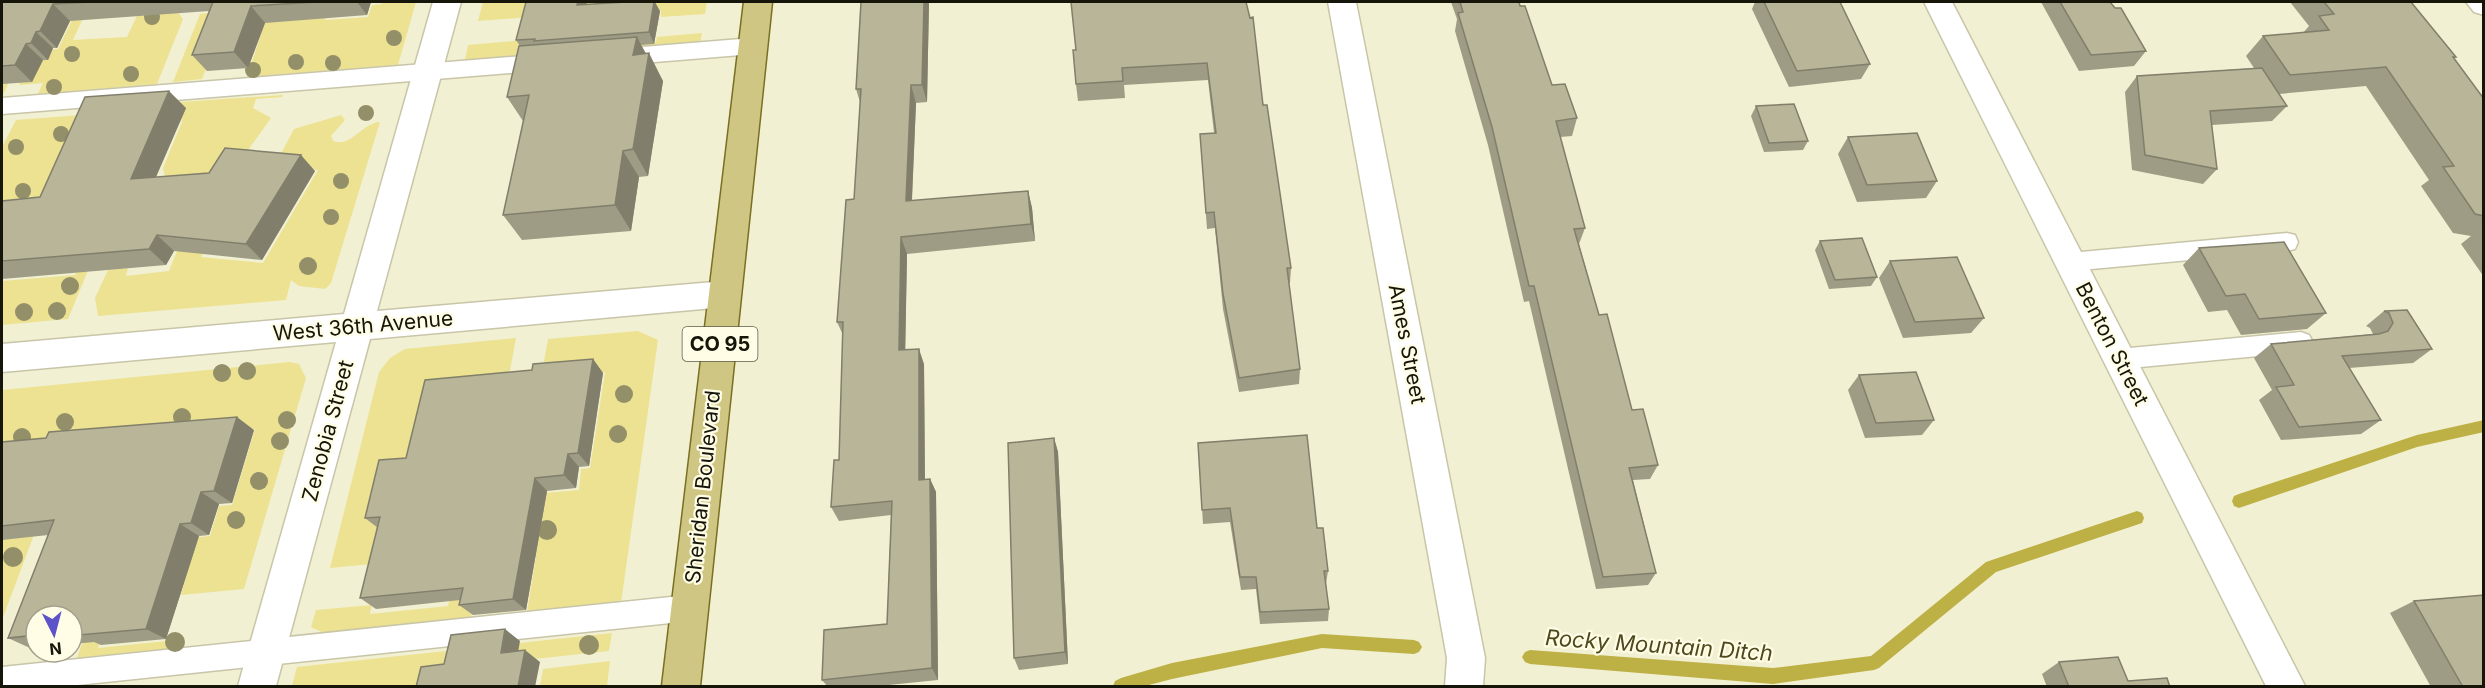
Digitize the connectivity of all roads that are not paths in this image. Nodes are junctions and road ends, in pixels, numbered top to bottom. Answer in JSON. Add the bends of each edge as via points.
{"nodes":[{"id":1,"x":447,"y":2,"type":"edge"},
{"id":2,"x":758,"y":2,"type":"edge"},
{"id":3,"x":1342,"y":2,"type":"edge"},
{"id":4,"x":1938,"y":2,"type":"edge"},
{"id":5,"x":2480,"y":2,"type":"edge"},
{"id":6,"x":2484,"y":5,"type":"edge"},
{"id":7,"x":753,"y":46,"type":"junction"},
{"id":8,"x":599,"y":58,"type":"edge"},
{"id":9,"x":564,"y":61,"type":"edge"},
{"id":10,"x":428,"y":72,"type":"junction"},
{"id":11,"x":2,"y":106,"type":"edge"},
{"id":12,"x":2287,"y":242,"type":"edge"},
{"id":13,"x":2070,"y":262,"type":"junction"},
{"id":14,"x":725,"y":294,"type":"junction"},
{"id":15,"x":357,"y":327,"type":"junction"},
{"id":16,"x":2326,"y":339,"type":"edge"},
{"id":17,"x":2,"y":358,"type":"edge"},
{"id":18,"x":2119,"y":359,"type":"junction"},
{"id":19,"x":690,"y":608,"type":"junction"},
{"id":20,"x":267,"y":653,"type":"junction"},
{"id":21,"x":2,"y":680,"type":"edge"},
{"id":22,"x":257,"y":687,"type":"edge"},
{"id":23,"x":681,"y":687,"type":"edge"},
{"id":24,"x":1464,"y":687,"type":"edge"},
{"id":25,"x":2286,"y":687,"type":"edge"}],
"edges":[{"from":1,"to":10,"type":"street","name":"Zenobia Street"},
{"from":2,"to":7,"type":"main road","name":"Sheridan Boulevard","number":"CO 95"},
{"from":3,"to":24,"type":"street","name":"Ames Street","via":[[1466,658]]},
{"from":4,"to":13,"type":"street","name":"Benton Street"},
{"from":5,"to":6,"type":"street"},
{"from":7,"to":8,"type":"lane"},
{"from":7,"to":14,"type":"main road","name":"Sheridan Boulevard","number":"CO 95"},
{"from":9,"to":10,"type":"lane"},
{"from":10,"to":11,"type":"lane"},
{"from":10,"to":15,"type":"street","name":"Zenobia Street"},
{"from":12,"to":13,"type":"lane"},
{"from":13,"to":18,"type":"street","name":"Benton Street"},
{"from":14,"to":15,"type":"street","name":"West 36th Avenue"},
{"from":14,"to":19,"type":"main road","name":"Sheridan Boulevard","number":"CO 95"},
{"from":15,"to":17,"type":"street","name":"West 36th Avenue"},
{"from":15,"to":20,"type":"street","name":"Zenobia Street"},
{"from":16,"to":18,"type":"lane"},
{"from":18,"to":25,"type":"street","name":"Benton Street"},
{"from":19,"to":20,"type":"lane"},
{"from":19,"to":23,"type":"main road","name":"Sheridan Boulevard","number":"CO 95"},
{"from":20,"to":21,"type":"lane"},
{"from":20,"to":22,"type":"street","name":"Zenobia Street"}]}
